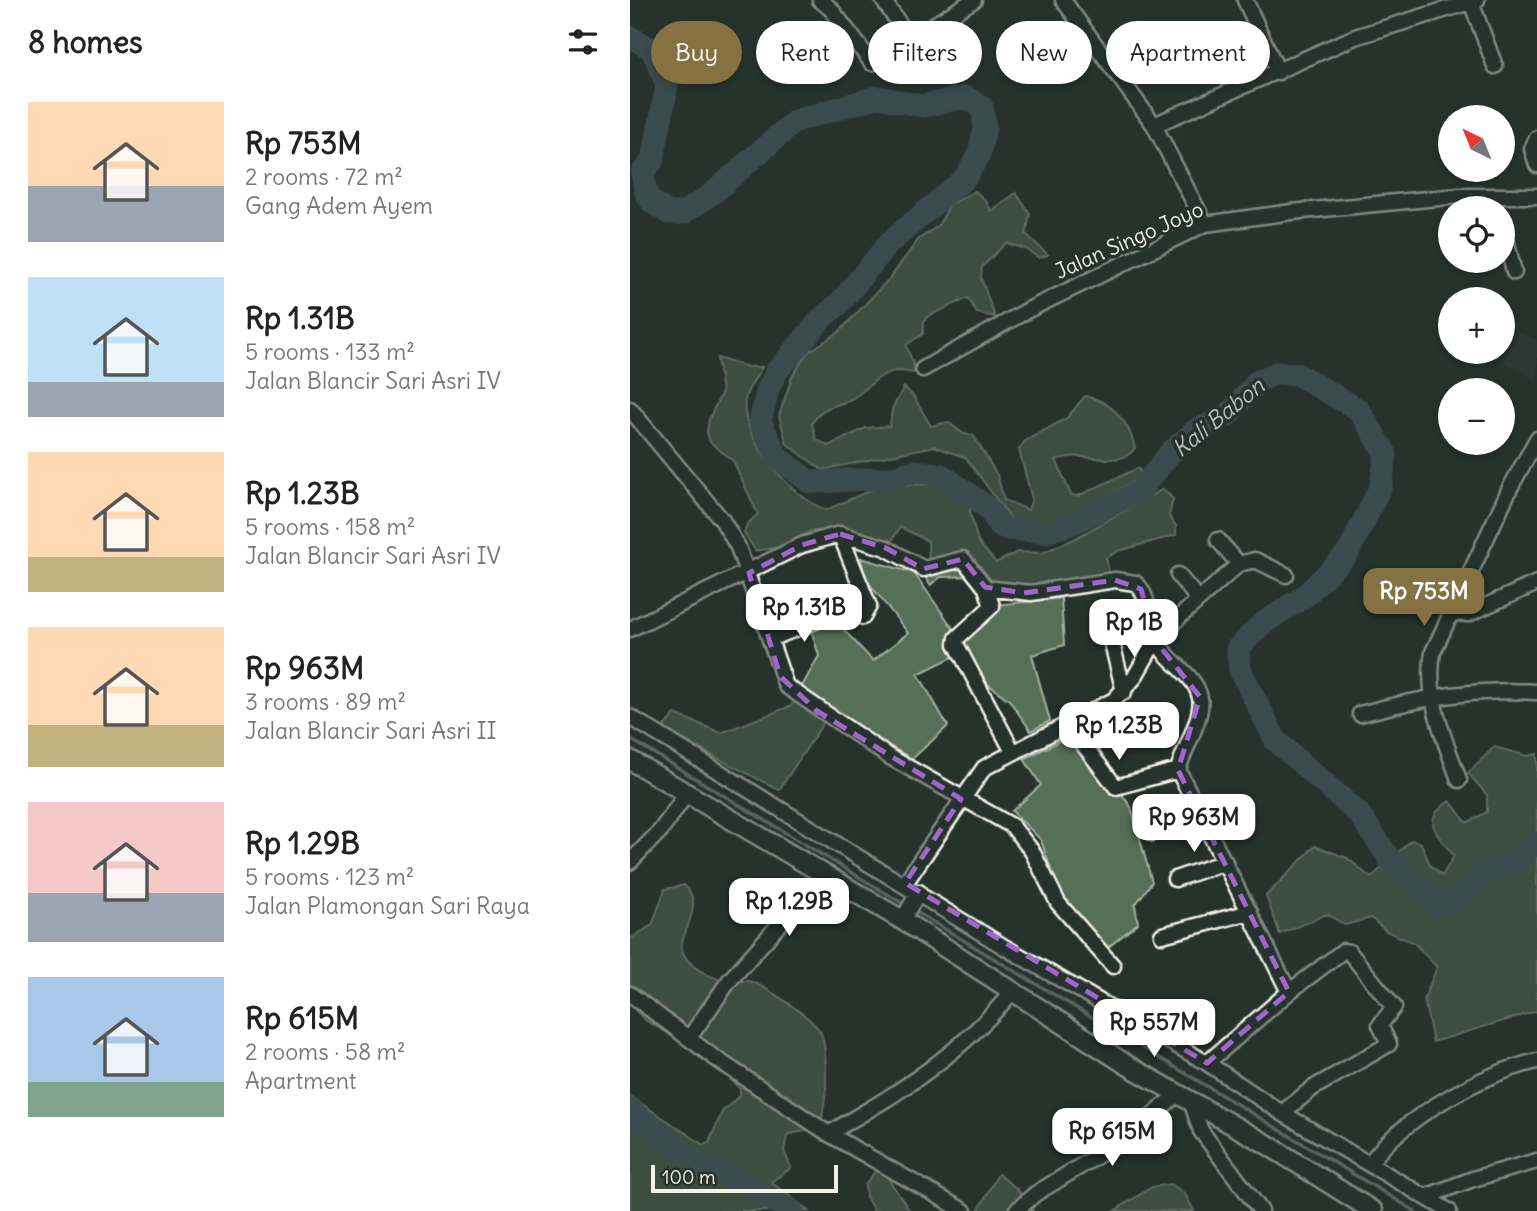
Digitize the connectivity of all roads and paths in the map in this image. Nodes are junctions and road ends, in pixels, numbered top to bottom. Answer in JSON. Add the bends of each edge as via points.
{"nodes":[{"id":1,"x":820,"y":0,"type":"edge"},
{"id":2,"x":883,"y":0,"type":"edge"},
{"id":3,"x":974,"y":0,"type":"edge"},
{"id":4,"x":1063,"y":0,"type":"edge"},
{"id":5,"x":1245,"y":0,"type":"edge"},
{"id":6,"x":1474,"y":1,"type":"edge"},
{"id":7,"x":897,"y":21,"type":"edge"},
{"id":8,"x":942,"y":21,"type":"edge"},
{"id":9,"x":868,"y":58,"type":"edge"},
{"id":10,"x":1495,"y":66,"type":"dead end"},
{"id":11,"x":1278,"y":72,"type":"junction"},
{"id":12,"x":1154,"y":125,"type":"junction"},
{"id":13,"x":1537,"y":138,"type":"edge"},
{"id":14,"x":1537,"y":165,"type":"edge"},
{"id":15,"x":1537,"y":196,"type":"edge"},
{"id":16,"x":1438,"y":198,"type":"edge"},
{"id":17,"x":1515,"y":199,"type":"edge"},
{"id":18,"x":1205,"y":224,"type":"junction"},
{"id":19,"x":923,"y":369,"type":"dead end"},
{"id":20,"x":630,"y":409,"type":"edge"},
{"id":21,"x":1537,"y":439,"type":"edge"},
{"id":22,"x":840,"y":534,"type":"junction"},
{"id":23,"x":1218,"y":540,"type":"dead end"},
{"id":24,"x":1239,"y":564,"type":"junction"},
{"id":25,"x":749,"y":573,"type":"junction"},
{"id":26,"x":1178,"y":575,"type":"dead end"},
{"id":27,"x":1286,"y":575,"type":"dead end"},
{"id":28,"x":1537,"y":583,"type":"edge"},
{"id":29,"x":986,"y":587,"type":"junction"},
{"id":30,"x":1198,"y":599,"type":"junction"},
{"id":31,"x":1451,"y":613,"type":"junction"},
{"id":32,"x":826,"y":617,"type":"dead end"},
{"id":33,"x":863,"y":617,"type":"dead end"},
{"id":34,"x":630,"y":629,"type":"edge"},
{"id":35,"x":1110,"y":635,"type":"dead end"},
{"id":36,"x":770,"y":639,"type":"junction"},
{"id":37,"x":1155,"y":640,"type":"junction"},
{"id":38,"x":1124,"y":692,"type":"junction"},
{"id":39,"x":1537,"y":692,"type":"edge"},
{"id":40,"x":1431,"y":696,"type":"junction"},
{"id":41,"x":1360,"y":714,"type":"dead end"},
{"id":42,"x":630,"y":717,"type":"edge"},
{"id":43,"x":1069,"y":726,"type":"junction"},
{"id":44,"x":1013,"y":751,"type":"junction"},
{"id":45,"x":630,"y":760,"type":"edge"},
{"id":46,"x":1178,"y":770,"type":"junction"},
{"id":47,"x":1459,"y":779,"type":"dead end"},
{"id":48,"x":687,"y":793,"type":"junction"},
{"id":49,"x":961,"y":799,"type":"junction"},
{"id":50,"x":1198,"y":811,"type":"junction"},
{"id":51,"x":1152,"y":833,"type":"dead end"},
{"id":52,"x":630,"y":862,"type":"edge"},
{"id":53,"x":1225,"y":862,"type":"junction"},
{"id":54,"x":825,"y":873,"type":"junction"},
{"id":55,"x":1175,"y":879,"type":"dead end"},
{"id":56,"x":905,"y":883,"type":"junction"},
{"id":57,"x":910,"y":907,"type":"junction"},
{"id":58,"x":1250,"y":912,"type":"junction"},
{"id":59,"x":1162,"y":935,"type":"dead end"},
{"id":60,"x":1114,"y":966,"type":"dead end"},
{"id":61,"x":1013,"y":991,"type":"junction"},
{"id":62,"x":1289,"y":992,"type":"junction"},
{"id":63,"x":630,"y":994,"type":"edge"},
{"id":64,"x":690,"y":1038,"type":"junction"},
{"id":65,"x":1537,"y":1061,"type":"edge"},
{"id":66,"x":1207,"y":1063,"type":"junction"},
{"id":67,"x":1184,"y":1099,"type":"junction"},
{"id":68,"x":1282,"y":1113,"type":"junction"},
{"id":69,"x":829,"y":1134,"type":"junction"},
{"id":70,"x":1537,"y":1161,"type":"edge"},
{"id":71,"x":1370,"y":1163,"type":"junction"},
{"id":72,"x":1425,"y":1197,"type":"junction"},
{"id":73,"x":964,"y":1211,"type":"edge"},
{"id":74,"x":1016,"y":1211,"type":"edge"},
{"id":75,"x":1261,"y":1211,"type":"edge"},
{"id":76,"x":1373,"y":1211,"type":"edge"},
{"id":77,"x":1449,"y":1211,"type":"edge"}],
"edges":[{"from":1,"to":9,"type":"street"},
{"from":2,"to":7,"type":"street"},
{"from":3,"to":8,"type":"street"},
{"from":4,"to":12,"type":"street"},
{"from":5,"to":11,"type":"street"},
{"from":6,"to":10,"type":"street"},
{"from":6,"to":11,"type":"street","via":[[1355,37]]},
{"from":11,"to":12,"type":"street"},
{"from":12,"to":18,"type":"street"},
{"from":13,"to":14,"type":"street","via":[[1532,149]]},
{"from":15,"to":17,"type":"street","name":"Jalan Singo Joyo"},
{"from":16,"to":18,"type":"street","name":"Jalan Singo Joyo"},
{"from":18,"to":19,"type":"street","name":"Jalan Singo Joyo","via":[[1030,309]]},
{"from":20,"to":25,"type":"street","via":[[722,520]]},
{"from":21,"to":31,"type":"street"},
{"from":22,"to":25,"type":"street","via":[[802,545]]},
{"from":22,"to":29,"type":"street","via":[[886,548],[923,569],[962,559]]},
{"from":22,"to":33,"type":"street","via":[[869,606]]},
{"from":23,"to":24,"type":"street"},
{"from":24,"to":27,"type":"street","via":[[1255,560]]},
{"from":24,"to":30,"type":"street"},
{"from":25,"to":34,"type":"street"},
{"from":25,"to":36,"type":"street"},
{"from":26,"to":30,"type":"street"},
{"from":28,"to":31,"type":"street","via":[[1468,614]]},
{"from":29,"to":37,"type":"street","via":[[1031,593],[1129,580],[1141,589]]},
{"from":29,"to":44,"type":"street","via":[[992,606],[956,644]]},
{"from":30,"to":37,"type":"street"},
{"from":31,"to":40,"type":"street","via":[[1433,652]]},
{"from":32,"to":36,"type":"street"},
{"from":35,"to":38,"type":"street"},
{"from":36,"to":49,"type":"street","via":[[780,676],[791,692]]},
{"from":37,"to":38,"type":"street"},
{"from":37,"to":46,"type":"street","via":[[1200,697]]},
{"from":38,"to":43,"type":"street"},
{"from":39,"to":40,"type":"street"},
{"from":40,"to":41,"type":"street"},
{"from":40,"to":47,"type":"street"},
{"from":42,"to":56,"type":"street"},
{"from":43,"to":44,"type":"street"},
{"from":43,"to":46,"type":"street","via":[[1116,787]]},
{"from":44,"to":49,"type":"street","via":[[984,768]]},
{"from":45,"to":48,"type":"street"},
{"from":46,"to":50,"type":"street"},
{"from":48,"to":52,"type":"street","via":[[661,830]]},
{"from":48,"to":54,"type":"street"},
{"from":49,"to":56,"type":"street"},
{"from":49,"to":60,"type":"street","via":[[1012,826],[1032,851],[1058,903]]},
{"from":50,"to":51,"type":"street"},
{"from":50,"to":53,"type":"street"},
{"from":53,"to":55,"type":"street"},
{"from":53,"to":58,"type":"street"},
{"from":54,"to":57,"type":"street"},
{"from":54,"to":64,"type":"street","via":[[729,981]]},
{"from":56,"to":57,"type":"street"},
{"from":57,"to":61,"type":"street","via":[[919,930]]},
{"from":57,"to":66,"type":"street","via":[[1006,948]]},
{"from":58,"to":59,"type":"street"},
{"from":58,"to":62,"type":"street"},
{"from":61,"to":67,"type":"street"},
{"from":61,"to":69,"type":"street","via":[[983,1027],[951,1052]]},
{"from":62,"to":66,"type":"street"},
{"from":62,"to":68,"type":"street","via":[[1347,951],[1393,1006],[1380,1025],[1389,1044],[1313,1088]]},
{"from":63,"to":64,"type":"street"},
{"from":64,"to":69,"type":"street"},
{"from":65,"to":71,"type":"street","via":[[1510,1068],[1410,1122],[1392,1135]]},
{"from":66,"to":68,"type":"street"},
{"from":67,"to":74,"type":"street","via":[[1035,1194]]},
{"from":67,"to":75,"type":"street","via":[[1201,1131]]},
{"from":67,"to":76,"type":"street"},
{"from":68,"to":71,"type":"street"},
{"from":69,"to":73,"type":"street"},
{"from":70,"to":72,"type":"street"},
{"from":71,"to":72,"type":"street"},
{"from":72,"to":77,"type":"street"}]}
